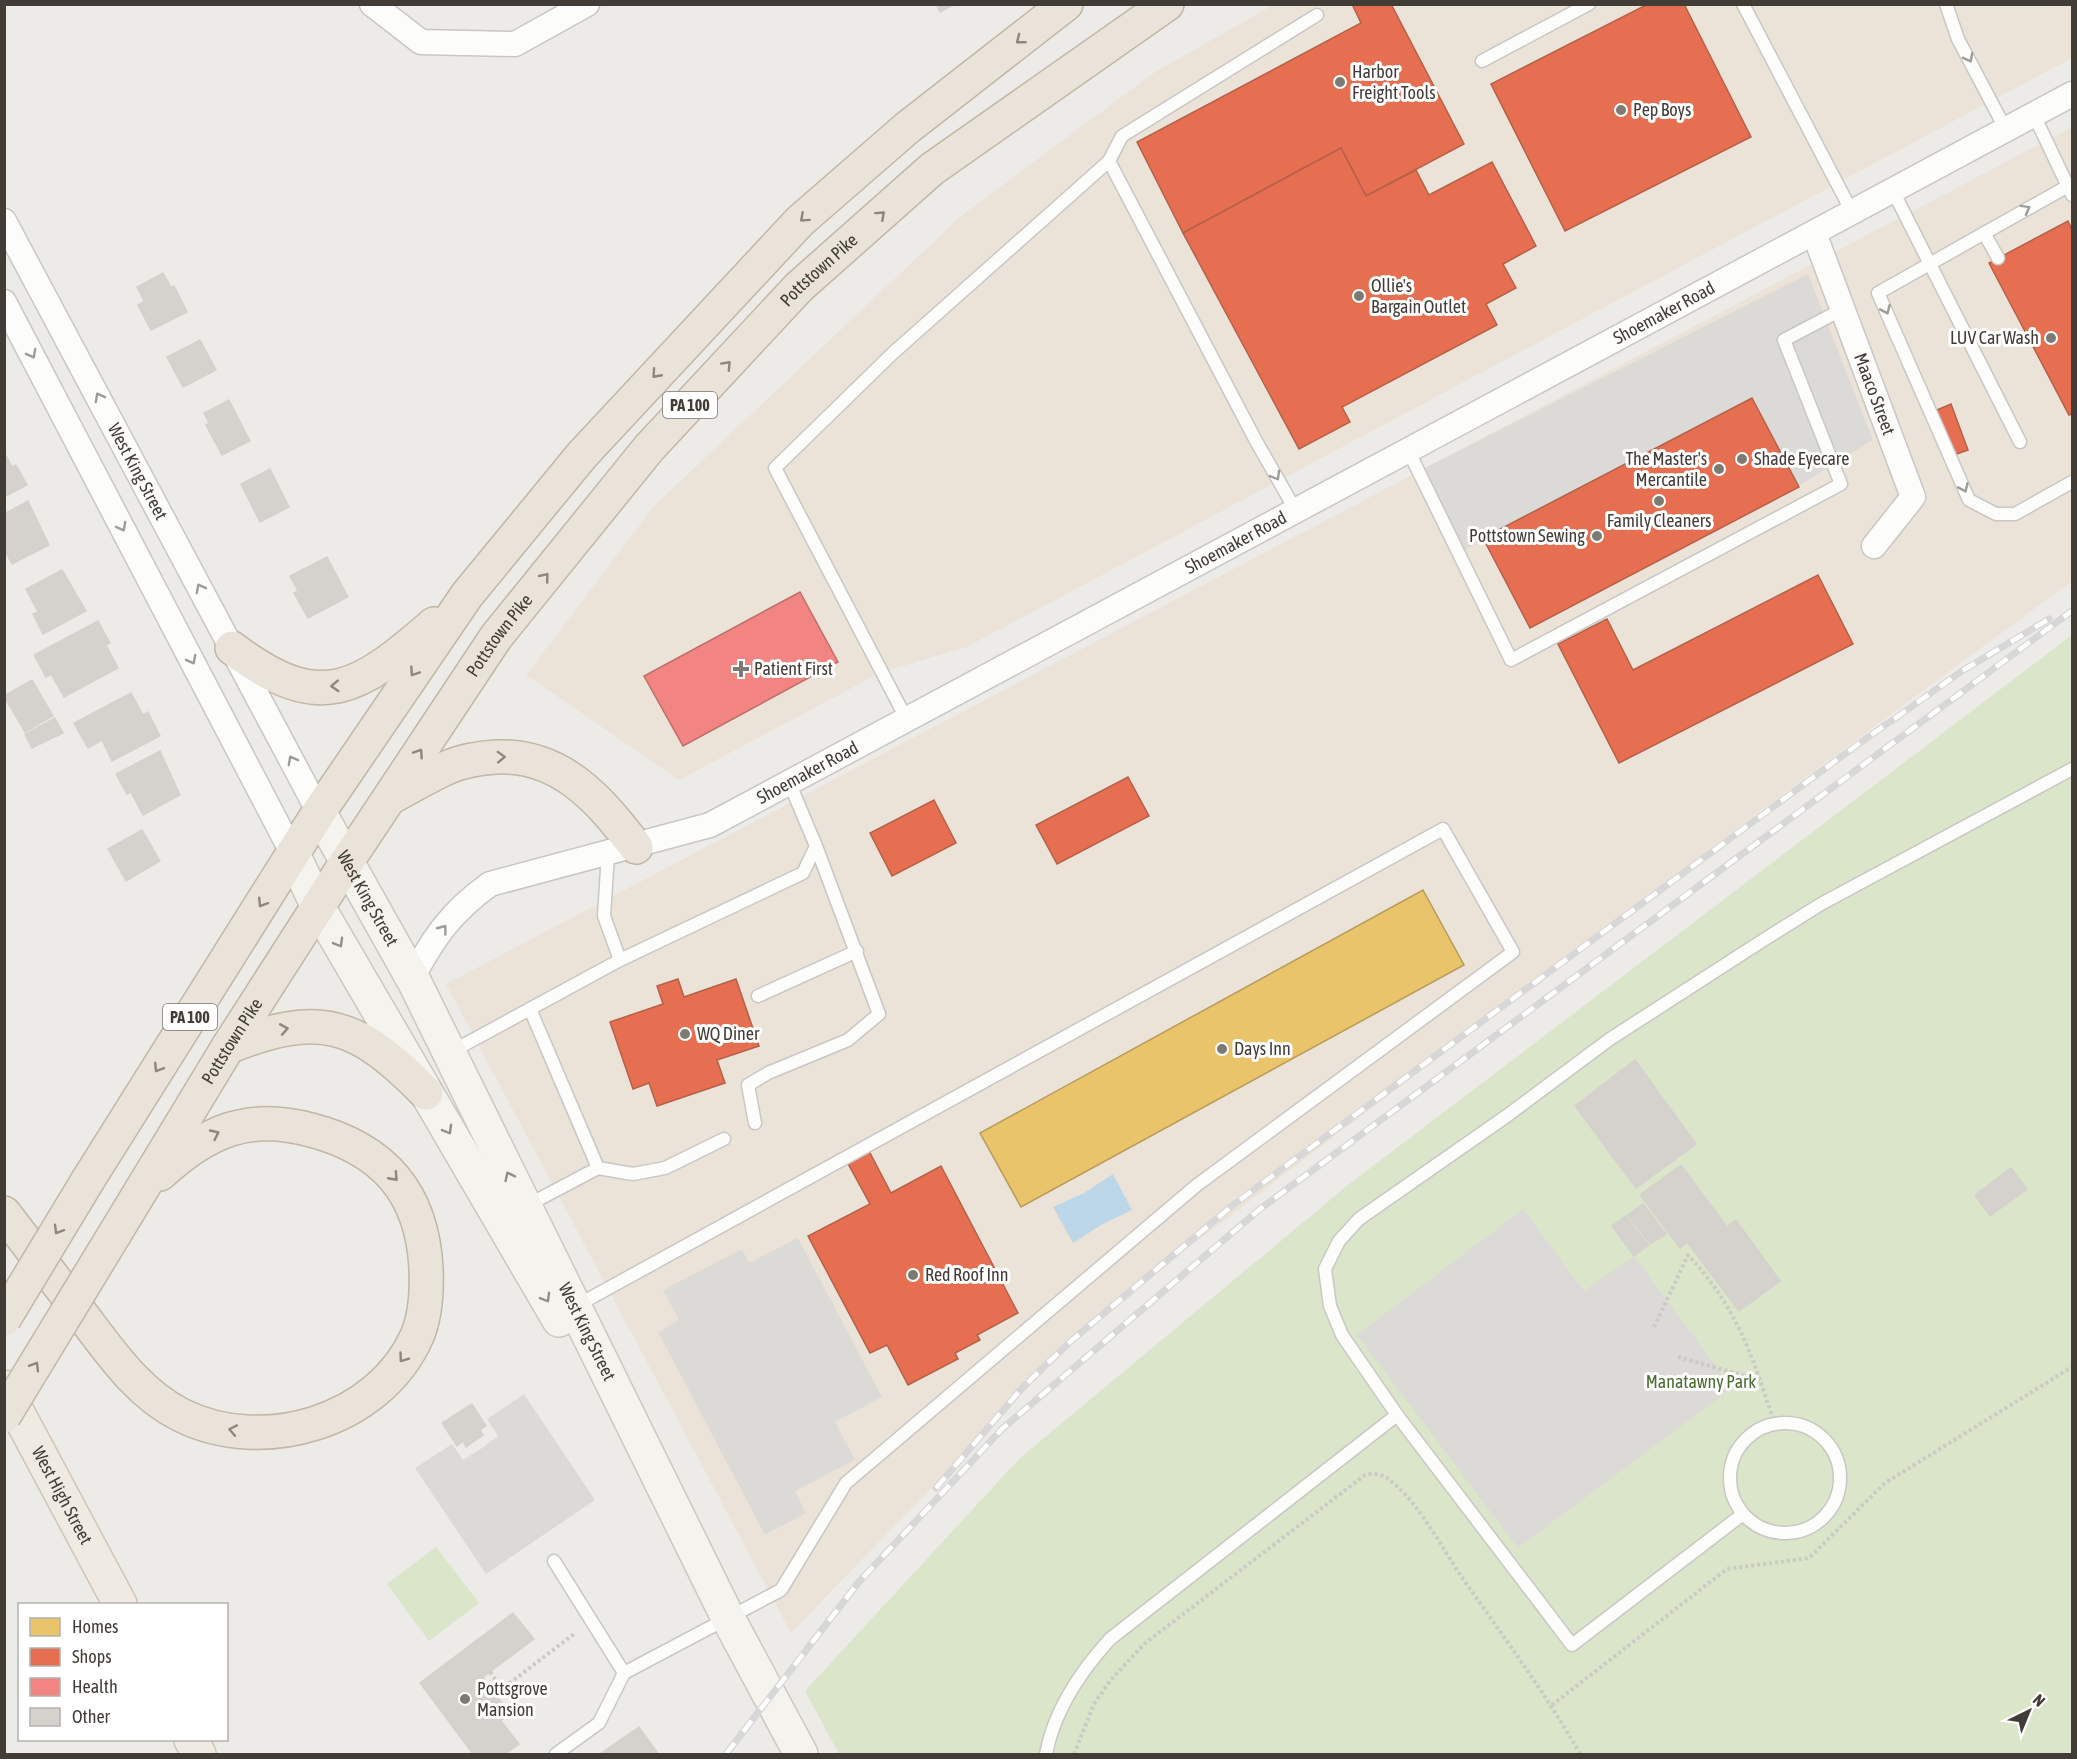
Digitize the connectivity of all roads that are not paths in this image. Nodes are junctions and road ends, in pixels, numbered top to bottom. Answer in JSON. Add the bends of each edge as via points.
{"nodes":[{"id":1,"x":372,"y":4,"type":"edge"},
{"id":2,"x":587,"y":4,"type":"edge"},
{"id":3,"x":1066,"y":4,"type":"edge"},
{"id":4,"x":1167,"y":4,"type":"edge"},
{"id":5,"x":1589,"y":4,"type":"edge"},
{"id":6,"x":1743,"y":4,"type":"edge"},
{"id":7,"x":1946,"y":4,"type":"edge"},
{"id":8,"x":1317,"y":15,"type":"dead end"},
{"id":9,"x":1482,"y":61,"type":"dead end"},
{"id":10,"x":2073,"y":94,"type":"edge"},
{"id":11,"x":2034,"y":115,"type":"junction"},
{"id":12,"x":2006,"y":130,"type":"junction"},
{"id":13,"x":1109,"y":161,"type":"junction"},
{"id":14,"x":1893,"y":191,"type":"junction"},
{"id":15,"x":2070,"y":191,"type":"edge"},
{"id":16,"x":1852,"y":212,"type":"junction"},
{"id":17,"x":4,"y":221,"type":"edge"},
{"id":18,"x":1814,"y":233,"type":"junction"},
{"id":19,"x":1984,"y":233,"type":"junction"},
{"id":20,"x":1998,"y":258,"type":"dead end"},
{"id":21,"x":1931,"y":262,"type":"junction"},
{"id":22,"x":4,"y":302,"type":"edge"},
{"id":23,"x":1843,"y":309,"type":"junction"},
{"id":24,"x":2020,"y":442,"type":"dead end"},
{"id":25,"x":1408,"y":450,"type":"junction"},
{"id":26,"x":2073,"y":482,"type":"edge"},
{"id":27,"x":1296,"y":511,"type":"junction"},
{"id":28,"x":1874,"y":546,"type":"dead end"},
{"id":29,"x":467,"y":595,"type":"junction"},
{"id":30,"x":232,"y":648,"type":"junction"},
{"id":31,"x":907,"y":720,"type":"junction"},
{"id":32,"x":2073,"y":769,"type":"edge"},
{"id":33,"x":789,"y":782,"type":"junction"},
{"id":34,"x":389,"y":799,"type":"junction"},
{"id":35,"x":319,"y":812,"type":"junction"},
{"id":36,"x":816,"y":846,"type":"junction"},
{"id":37,"x":622,"y":851,"type":"junction"},
{"id":38,"x":293,"y":854,"type":"junction"},
{"id":39,"x":346,"y":863,"type":"junction"},
{"id":40,"x":318,"y":907,"type":"junction"},
{"id":41,"x":857,"y":951,"type":"junction"},
{"id":42,"x":620,"y":960,"type":"junction"},
{"id":43,"x":412,"y":978,"type":"junction"},
{"id":44,"x":758,"y":996,"type":"dead end"},
{"id":45,"x":530,"y":1009,"type":"junction"},
{"id":46,"x":228,"y":1047,"type":"junction"},
{"id":47,"x":448,"y":1053,"type":"junction"},
{"id":48,"x":426,"y":1093,"type":"junction"},
{"id":49,"x":755,"y":1123,"type":"dead end"},
{"id":50,"x":724,"y":1139,"type":"dead end"},
{"id":51,"x":598,"y":1168,"type":"junction"},
{"id":52,"x":132,"y":1204,"type":"junction"},
{"id":53,"x":525,"y":1207,"type":"junction"},
{"id":54,"x":4,"y":1213,"type":"edge"},
{"id":55,"x":575,"y":1307,"type":"junction"},
{"id":56,"x":4,"y":1319,"type":"edge"},
{"id":57,"x":4,"y":1387,"type":"edge"},
{"id":58,"x":1397,"y":1415,"type":"junction"},
{"id":59,"x":4,"y":1416,"type":"edge"},
{"id":60,"x":1743,"y":1514,"type":"junction"},
{"id":61,"x":554,"y":1561,"type":"dead end"},
{"id":62,"x":713,"y":1586,"type":"junction"},
{"id":63,"x":119,"y":1603,"type":"edge"},
{"id":64,"x":729,"y":1620,"type":"junction"},
{"id":65,"x":624,"y":1673,"type":"junction"},
{"id":66,"x":192,"y":1741,"type":"edge"},
{"id":67,"x":199,"y":1755,"type":"edge"},
{"id":68,"x":556,"y":1755,"type":"edge"},
{"id":69,"x":801,"y":1755,"type":"edge"},
{"id":70,"x":1046,"y":1755,"type":"edge"}],
"edges":[{"from":1,"to":2,"type":"street","via":[[421,42],[515,44]]},
{"from":3,"to":29,"type":"highway","number":"PA 100","one_way":true,"via":[[907,128],[800,221],[582,455]]},
{"from":34,"to":4,"type":"highway","name":"Pottstown Pike","number":"PA 100","one_way":true,"via":[[504,628],[649,448],[799,287],[932,169]]},
{"from":5,"to":9,"type":"lane"},
{"from":6,"to":16,"type":"lane"},
{"from":7,"to":12,"type":"lane","one_way":true,"via":[[1958,39]]},
{"from":8,"to":13,"type":"lane","via":[[1122,136]]},
{"from":10,"to":11,"type":"street","name":"Shoemaker Road"},
{"from":11,"to":12,"type":"street","name":"Shoemaker Road"},
{"from":11,"to":15,"type":"lane"},
{"from":12,"to":14,"type":"street","name":"Shoemaker Road"},
{"from":13,"to":27,"type":"lane","one_way":true},
{"from":13,"to":31,"type":"lane","via":[[893,353],[775,468]]},
{"from":14,"to":16,"type":"street","name":"Shoemaker Road"},
{"from":14,"to":21,"type":"lane"},
{"from":19,"to":15,"type":"lane","one_way":true},
{"from":16,"to":18,"type":"street","name":"Shoemaker Road"},
{"from":30,"to":17,"type":"street","name":"West King Street","one_way":true},
{"from":18,"to":23,"type":"street","name":"Maaco Street"},
{"from":18,"to":25,"type":"street","name":"Shoemaker Road"},
{"from":19,"to":20,"type":"lane"},
{"from":19,"to":21,"type":"lane"},
{"from":21,"to":24,"type":"lane"},
{"from":21,"to":26,"type":"lane","one_way":true,"via":[[1878,293],[1969,500],[1996,514],[2015,514]]},
{"from":22,"to":38,"type":"street","name":"West King Street","one_way":true},
{"from":23,"to":25,"type":"lane","via":[[1784,340],[1841,484],[1511,660]]},
{"from":23,"to":28,"type":"street","name":"Maaco Street","via":[[1913,496]]},
{"from":25,"to":27,"type":"street","name":"Shoemaker Road"},
{"from":27,"to":31,"type":"street","name":"Shoemaker Road"},
{"from":29,"to":30,"type":"highway","one_way":true,"via":[[390,662],[344,686],[312,686],[277,678]]},
{"from":29,"to":35,"type":"highway","number":"PA 100","one_way":true},
{"from":35,"to":30,"type":"street","name":"West King Street","one_way":true},
{"from":31,"to":33,"type":"street","name":"Shoemaker Road"},
{"from":32,"to":58,"type":"lane","via":[[1821,904],[1765,939],[1610,1039],[1359,1219],[1339,1241],[1325,1269],[1330,1306],[1342,1335]]},
{"from":33,"to":36,"type":"lane"},
{"from":33,"to":37,"type":"street","name":"Shoemaker Road","via":[[710,825]]},
{"from":34,"to":37,"type":"highway","one_way":true,"via":[[470,760],[521,757],[549,766],[580,784]]},
{"from":34,"to":39,"type":"highway","name":"Pottstown Pike","number":"PA 100"},
{"from":35,"to":38,"type":"highway","number":"PA 100"},
{"from":35,"to":39,"type":"main road","name":"West King Street"},
{"from":36,"to":41,"type":"lane"},
{"from":36,"to":42,"type":"lane","via":[[803,873]]},
{"from":37,"to":42,"type":"lane","via":[[604,916]]},
{"from":43,"to":37,"type":"street","name":"Shoemaker Road","one_way":true,"via":[[461,905],[490,884]]},
{"from":38,"to":40,"type":"main road","name":"West King Street"},
{"from":38,"to":56,"type":"highway","number":"PA 100","one_way":true,"bridge":true},
{"from":39,"to":40,"type":"highway","name":"Pottstown Pike","number":"PA 100"},
{"from":39,"to":43,"type":"main road","name":"West King Street"},
{"from":40,"to":46,"type":"highway","name":"Pottstown Pike","number":"PA 100"},
{"from":40,"to":48,"type":"main road","name":"West King Street","one_way":true},
{"from":41,"to":44,"type":"lane"},
{"from":41,"to":49,"type":"lane","via":[[879,1014],[848,1040],[748,1085]]},
{"from":42,"to":45,"type":"lane"},
{"from":43,"to":47,"type":"main road","name":"West King Street"},
{"from":45,"to":47,"type":"lane"},
{"from":45,"to":51,"type":"lane"},
{"from":46,"to":48,"type":"highway","one_way":true,"via":[[282,1028],[334,1029],[352,1034],[381,1051]]},
{"from":46,"to":52,"type":"highway","name":"Pottstown Pike","number":"PA 100"},
{"from":53,"to":47,"type":"main road","name":"West King Street","one_way":true},
{"from":48,"to":62,"type":"main road","name":"West King Street","one_way":true},
{"from":50,"to":51,"type":"lane","via":[[665,1168],[633,1174]]},
{"from":51,"to":53,"type":"lane"},
{"from":52,"to":54,"type":"highway","one_way":true,"via":[[201,1141],[229,1128],[254,1122],[286,1123],[348,1142],[395,1176],[419,1222],[427,1281],[425,1310],[417,1337],[381,1385],[357,1403],[307,1428],[256,1434],[208,1424],[182,1416],[122,1368]]},
{"from":59,"to":52,"type":"highway","name":"Pottstown Pike","number":"PA 100","one_way":true,"bridge":true},
{"from":53,"to":55,"type":"main road","name":"West King Street"},
{"from":55,"to":62,"type":"main road","name":"West King Street"},
{"from":55,"to":64,"type":"lane","via":[[1443,829],[1513,952],[1197,1185],[979,1368],[846,1483],[781,1590]]},
{"from":57,"to":63,"type":"main road","name":"West High Street"},
{"from":58,"to":60,"type":"lane","via":[[1572,1645]]},
{"from":58,"to":70,"type":"lane","via":[[1110,1639],[1072,1689],[1050,1734]]},
{"from":60,"to":60,"type":"lane","via":[[1757,1526],[1776,1533],[1795,1533],[1820,1521],[1837,1498],[1840,1480],[1838,1461],[1829,1446],[1816,1433],[1801,1426],[1775,1425],[1750,1435],[1732,1464],[1730,1482]]},
{"from":61,"to":65,"type":"lane"},
{"from":62,"to":64,"type":"main road","name":"West King Street"},
{"from":64,"to":65,"type":"lane"},
{"from":64,"to":69,"type":"main road","name":"West King Street"},
{"from":65,"to":68,"type":"lane","via":[[599,1723]]},
{"from":66,"to":67,"type":"main road"}]}
